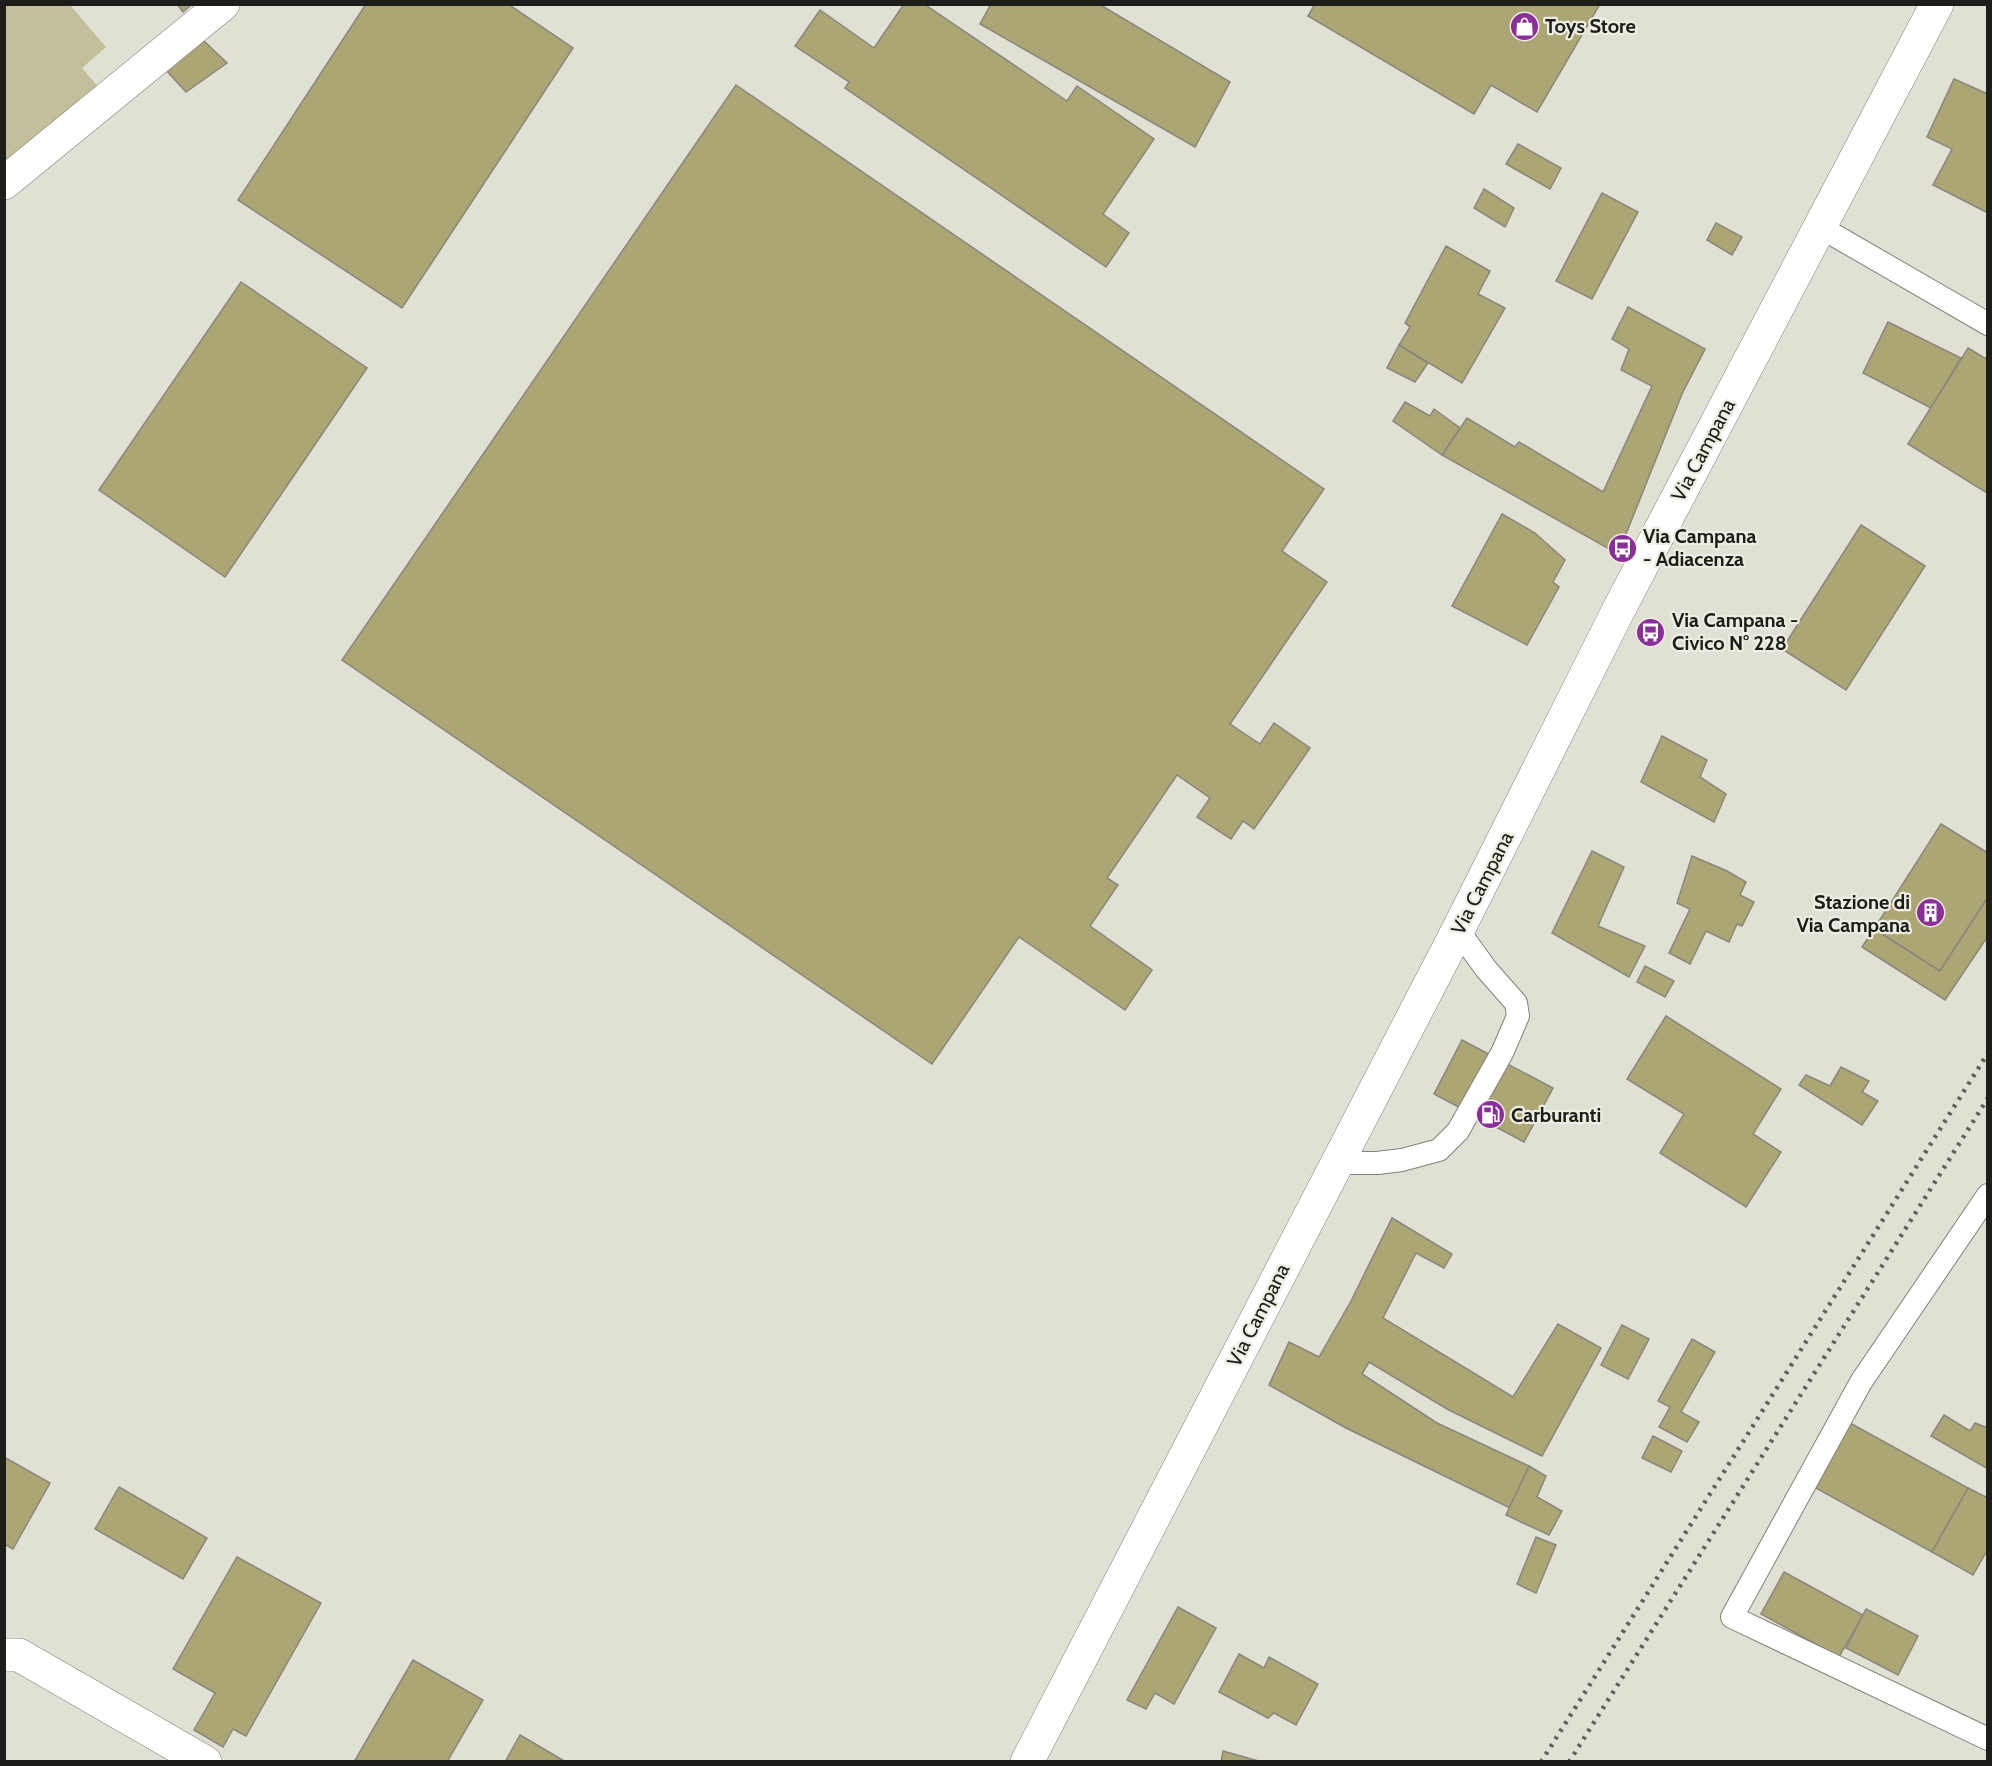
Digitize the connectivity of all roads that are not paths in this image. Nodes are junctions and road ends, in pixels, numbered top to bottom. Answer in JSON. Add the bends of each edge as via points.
{"nodes":[{"id":1,"x":223,"y":4,"type":"edge"},
{"id":2,"x":1937,"y":4,"type":"edge"},
{"id":3,"x":4,"y":183,"type":"edge"},
{"id":4,"x":1820,"y":227,"type":"junction"},
{"id":5,"x":1988,"y":324,"type":"edge"},
{"id":6,"x":1458,"y":930,"type":"junction"},
{"id":7,"x":1337,"y":1163,"type":"junction"},
{"id":8,"x":1988,"y":1195,"type":"edge"},
{"id":9,"x":4,"y":1655,"type":"edge"},
{"id":10,"x":1988,"y":1739,"type":"edge"},
{"id":11,"x":205,"y":1761,"type":"edge"},
{"id":12,"x":1027,"y":1761,"type":"edge"}],
"edges":[{"from":1,"to":3,"type":"street"},
{"from":2,"to":4,"type":"street","name":"Via Campana"},
{"from":4,"to":5,"type":"lane"},
{"from":4,"to":6,"type":"street","name":"Via Campana","via":[[1619,609]]},
{"from":6,"to":7,"type":"street","name":"Via Campana"},
{"from":6,"to":7,"type":"lane","via":[[1516,1004],[1518,1017],[1502,1053],[1458,1131],[1440,1150],[1402,1160]]},
{"from":7,"to":12,"type":"street","name":"Via Campana"},
{"from":8,"to":10,"type":"lane","via":[[1861,1382],[1732,1617]]},
{"from":9,"to":11,"type":"street","via":[[19,1655]]}]}
